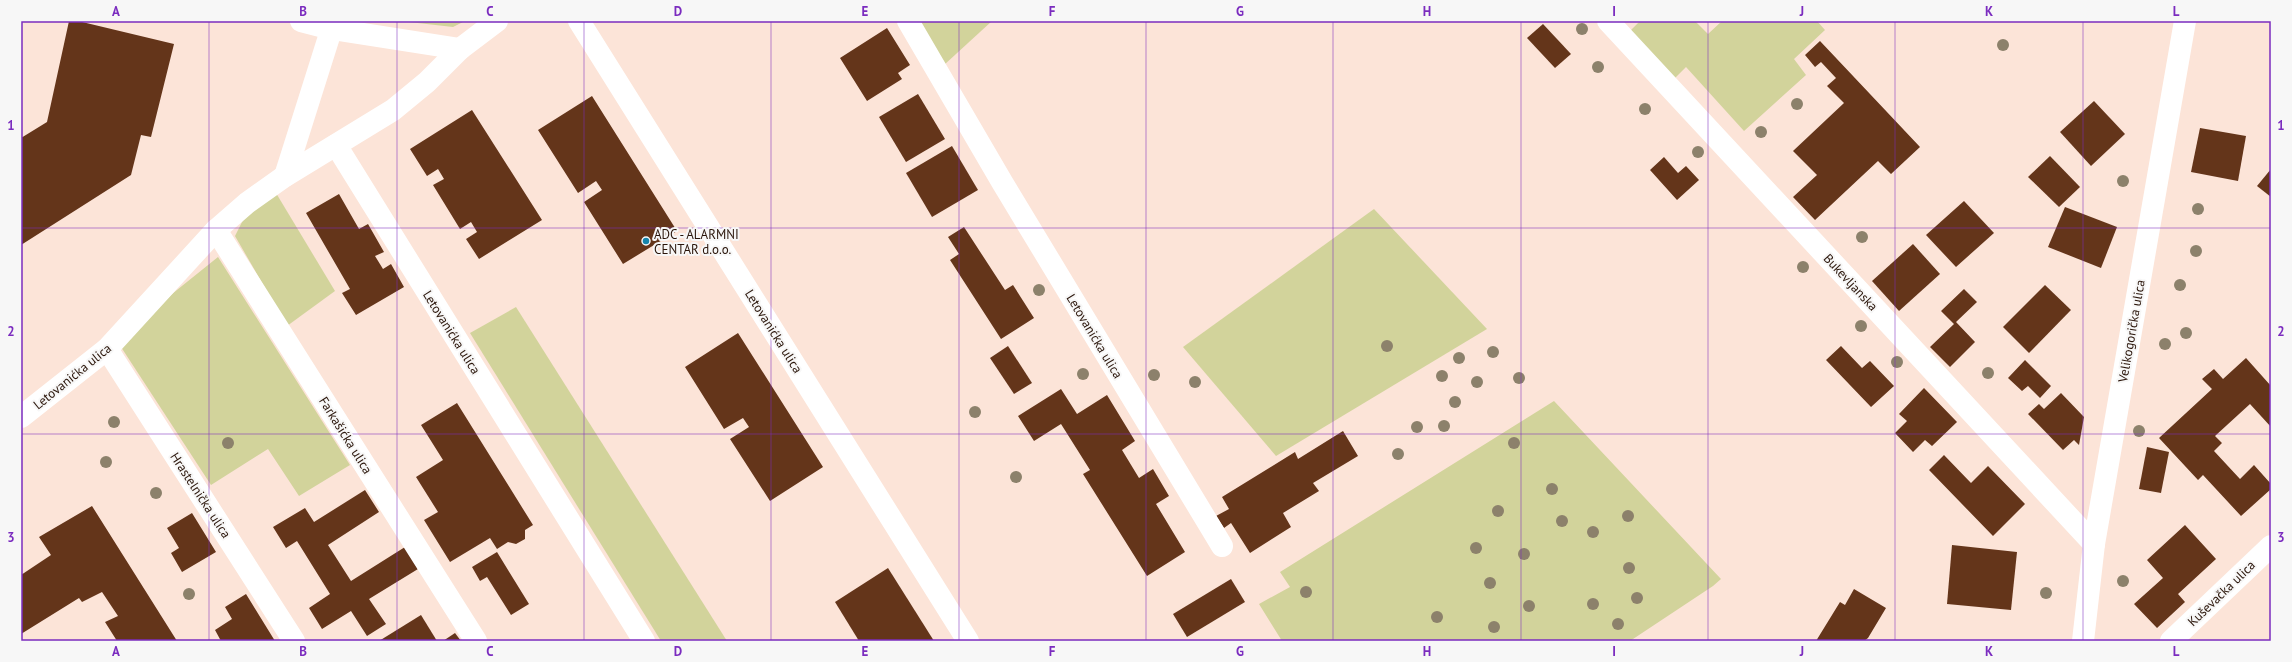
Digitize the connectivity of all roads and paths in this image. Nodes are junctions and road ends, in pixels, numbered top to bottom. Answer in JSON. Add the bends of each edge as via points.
{"nodes":[{"id":1,"x":301,"y":21,"type":"edge"},
{"id":2,"x":497,"y":21,"type":"edge"},
{"id":3,"x":579,"y":21,"type":"edge"},
{"id":4,"x":908,"y":21,"type":"edge"},
{"id":5,"x":1608,"y":21,"type":"edge"},
{"id":6,"x":2185,"y":21,"type":"edge"},
{"id":7,"x":333,"y":25,"type":"edge"},
{"id":8,"x":460,"y":49,"type":"junction"},
{"id":9,"x":336,"y":145,"type":"junction"},
{"id":10,"x":285,"y":176,"type":"junction"},
{"id":11,"x":216,"y":230,"type":"junction"},
{"id":12,"x":107,"y":349,"type":"junction"},
{"id":13,"x":21,"y":417,"type":"edge"},
{"id":14,"x":2094,"y":544,"type":"junction"},
{"id":15,"x":1222,"y":546,"type":"dead end"},
{"id":16,"x":2271,"y":546,"type":"edge"},
{"id":17,"x":294,"y":641,"type":"edge"},
{"id":18,"x":476,"y":641,"type":"edge"},
{"id":19,"x":644,"y":641,"type":"edge"},
{"id":20,"x":968,"y":641,"type":"edge"},
{"id":21,"x":2083,"y":641,"type":"edge"},
{"id":22,"x":2172,"y":641,"type":"edge"}],
"edges":[{"from":1,"to":7,"type":"street"},
{"from":2,"to":8,"type":"street","name":"Letovanićka ulica"},
{"from":3,"to":20,"type":"street","name":"Letovanićka ulica"},
{"from":4,"to":15,"type":"street","name":"Letovanićka ulica"},
{"from":5,"to":14,"type":"street","name":"Bukevljanska"},
{"from":6,"to":14,"type":"street","name":"Velikogorička ulica"},
{"from":7,"to":8,"type":"street"},
{"from":7,"to":10,"type":"street"},
{"from":8,"to":9,"type":"street","name":"Letovanićka ulica","via":[[427,82],[393,110]]},
{"from":9,"to":10,"type":"street","name":"Letovanićka ulica"},
{"from":9,"to":19,"type":"street","name":"Letovanićka ulica"},
{"from":10,"to":11,"type":"street","name":"Letovanićka ulica","via":[[247,203]]},
{"from":11,"to":12,"type":"street","name":"Letovanićka ulica"},
{"from":11,"to":18,"type":"street","name":"Farkašićka ulica"},
{"from":12,"to":13,"type":"street","name":"Letovanićka ulica"},
{"from":12,"to":17,"type":"street","name":"Hrastelnička ulica"},
{"from":14,"to":21,"type":"street","name":"Velikogorička ulica"},
{"from":16,"to":22,"type":"street","name":"Kuševačka ulica"}]}
